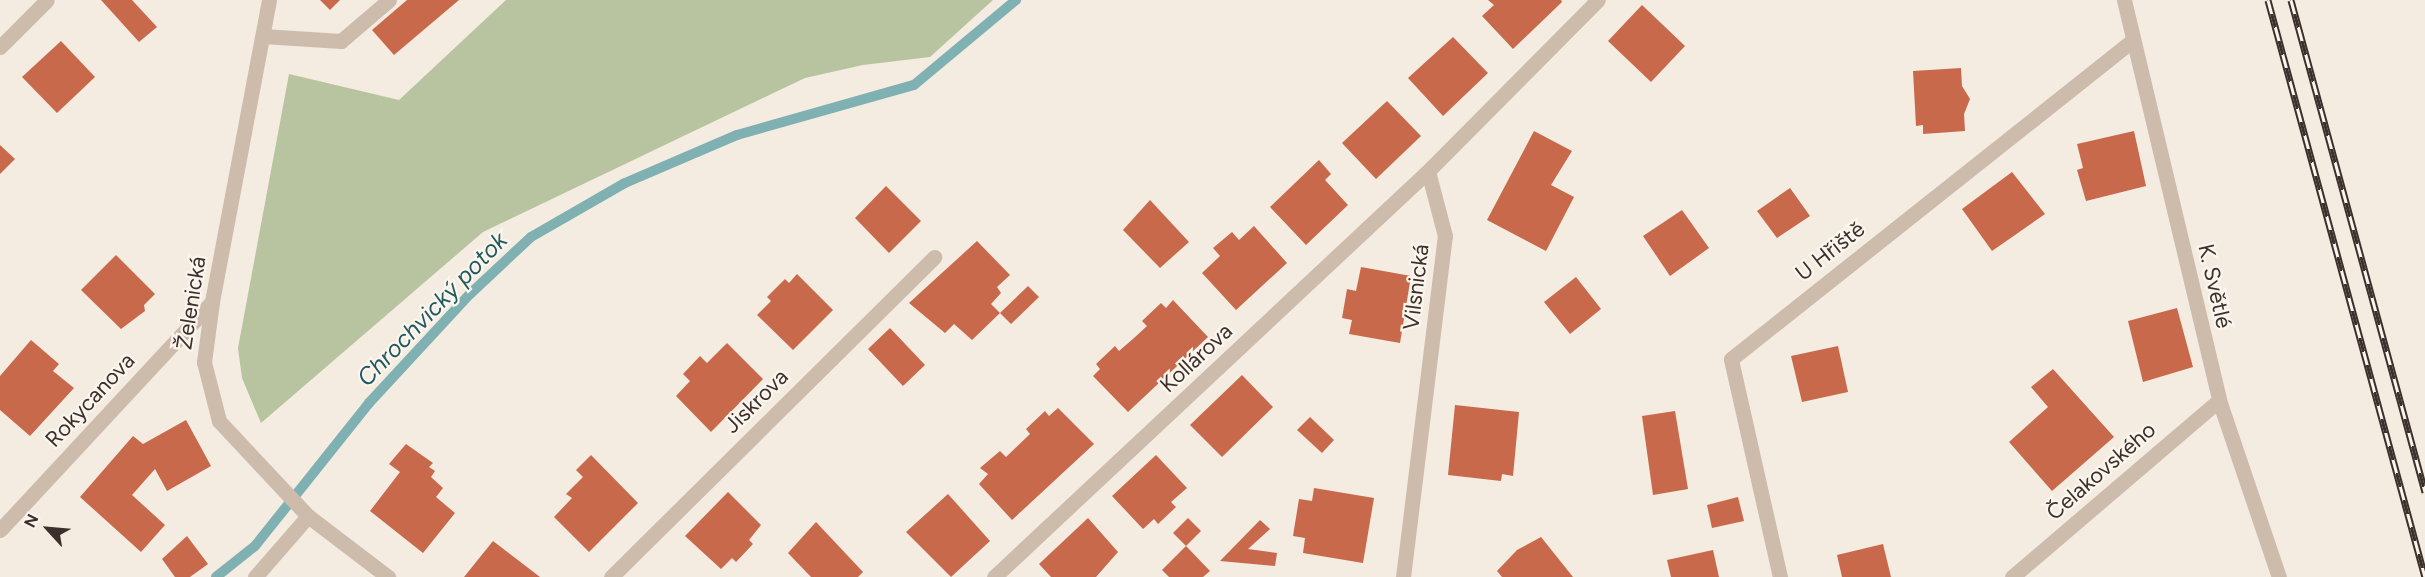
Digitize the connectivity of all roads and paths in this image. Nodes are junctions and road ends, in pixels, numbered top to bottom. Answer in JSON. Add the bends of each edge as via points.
{"nodes":[{"id":1,"x":47,"y":0,"type":"edge"},
{"id":2,"x":269,"y":0,"type":"edge"},
{"id":3,"x":389,"y":0,"type":"edge"},
{"id":4,"x":1598,"y":0,"type":"edge"},
{"id":5,"x":2124,"y":0,"type":"edge"},
{"id":6,"x":262,"y":36,"type":"junction"},
{"id":7,"x":2133,"y":40,"type":"junction"},
{"id":8,"x":0,"y":46,"type":"edge"},
{"id":9,"x":1428,"y":171,"type":"junction"},
{"id":10,"x":934,"y":257,"type":"dead end"},
{"id":11,"x":212,"y":302,"type":"junction"},
{"id":12,"x":2219,"y":400,"type":"junction"},
{"id":13,"x":304,"y":512,"type":"junction"},
{"id":14,"x":0,"y":530,"type":"edge"},
{"id":15,"x":255,"y":577,"type":"edge"},
{"id":16,"x":388,"y":577,"type":"edge"},
{"id":17,"x":611,"y":577,"type":"edge"},
{"id":18,"x":994,"y":577,"type":"edge"},
{"id":19,"x":1403,"y":577,"type":"edge"},
{"id":20,"x":1780,"y":577,"type":"edge"},
{"id":21,"x":2012,"y":577,"type":"edge"},
{"id":22,"x":2279,"y":577,"type":"edge"}],
"edges":[{"from":1,"to":8,"type":"street"},
{"from":2,"to":6,"type":"street","name":"Želenická"},
{"from":3,"to":6,"type":"street","via":[[341,41]]},
{"from":4,"to":9,"type":"street"},
{"from":5,"to":7,"type":"street","name":"K. Světlé"},
{"from":6,"to":11,"type":"street","name":"Želenická"},
{"from":7,"to":12,"type":"street","name":"K. Světlé"},
{"from":7,"to":20,"type":"street","name":"U Hřiště","via":[[1731,359]]},
{"from":9,"to":18,"type":"street","name":"Kollárova"},
{"from":9,"to":19,"type":"street","name":"Vilsnická","via":[[1445,236]]},
{"from":10,"to":17,"type":"street","name":"Jiskrova"},
{"from":11,"to":13,"type":"street","name":"Želenická","via":[[204,362],[219,421]]},
{"from":11,"to":14,"type":"street","name":"Rokycanova"},
{"from":12,"to":21,"type":"street","name":"Čelakovského"},
{"from":12,"to":22,"type":"street","name":"K. Světlé"},
{"from":13,"to":15,"type":"street"},
{"from":13,"to":16,"type":"street","name":"Želenická"}]}
